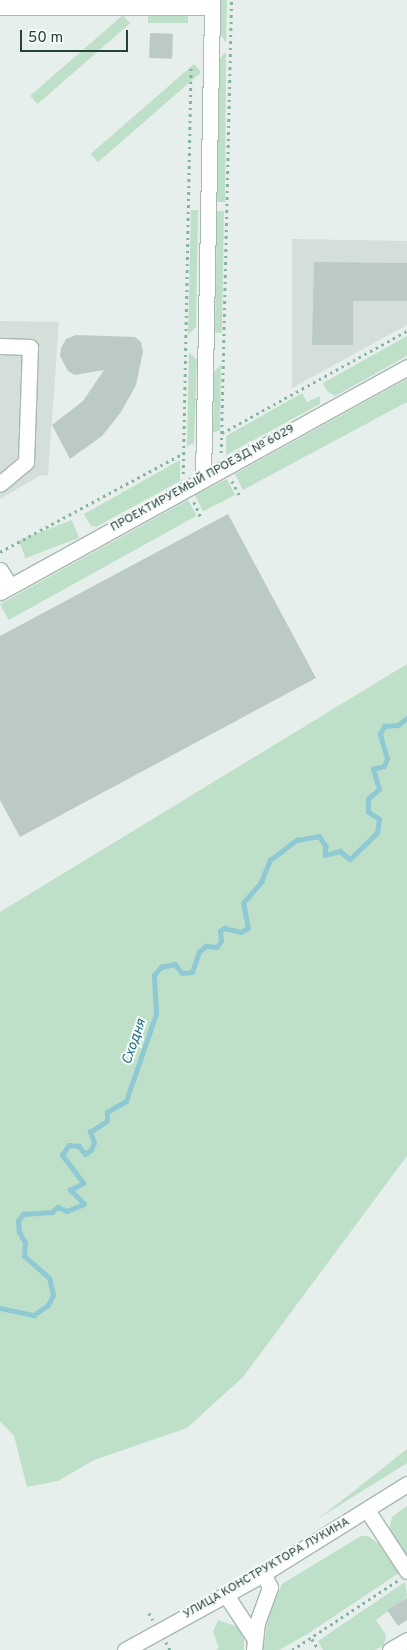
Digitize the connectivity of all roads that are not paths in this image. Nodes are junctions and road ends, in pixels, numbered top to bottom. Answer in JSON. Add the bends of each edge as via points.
{"nodes":[{"id":1,"x":212,"y":3,"type":"edge"},
{"id":2,"x":0,"y":7,"type":"edge"},
{"id":3,"x":0,"y":346,"type":"edge"},
{"id":4,"x":407,"y":367,"type":"edge"},
{"id":5,"x":204,"y":479,"type":"junction"},
{"id":6,"x":0,"y":484,"type":"edge"},
{"id":7,"x":0,"y":570,"type":"edge"},
{"id":8,"x":5,"y":589,"type":"edge"},
{"id":9,"x":407,"y":1484,"type":"edge"},
{"id":10,"x":367,"y":1510,"type":"junction"},
{"id":11,"x":263,"y":1574,"type":"junction"},
{"id":12,"x":404,"y":1575,"type":"edge"},
{"id":13,"x":226,"y":1595,"type":"junction"},
{"id":14,"x":407,"y":1640,"type":"edge"},
{"id":15,"x":255,"y":1644,"type":"edge"},
{"id":16,"x":125,"y":1650,"type":"edge"},
{"id":17,"x":390,"y":1650,"type":"edge"}],
"edges":[{"from":1,"to":2,"type":"street"},
{"from":1,"to":5,"type":"street"},
{"from":3,"to":6,"type":"street","via":[[30,347],[26,462]]},
{"from":4,"to":5,"type":"street","name":"ПРОЕКТИРУЕМЫЙ ПРОЕЗД № 6029"},
{"from":5,"to":8,"type":"street","name":"ПРОЕКТИРУЕМЫЙ ПРОЕЗД № 6029"},
{"from":7,"to":8,"type":"street"},
{"from":9,"to":10,"type":"street","name":"УЛИЦА КОНСТРУКТОРА ЛУКИНА"},
{"from":10,"to":11,"type":"street","name":"УЛИЦА КОНСТРУКТОРА ЛУКИНА"},
{"from":10,"to":12,"type":"street"},
{"from":11,"to":13,"type":"street","name":"УЛИЦА КОНСТРУКТОРА ЛУКИНА"},
{"from":11,"to":15,"type":"street","via":[[270,1587],[262,1606]]},
{"from":13,"to":15,"type":"street"},
{"from":13,"to":16,"type":"street","name":"УЛИЦА КОНСТРУКТОРА ЛУКИНА"},
{"from":14,"to":17,"type":"street"}]}
